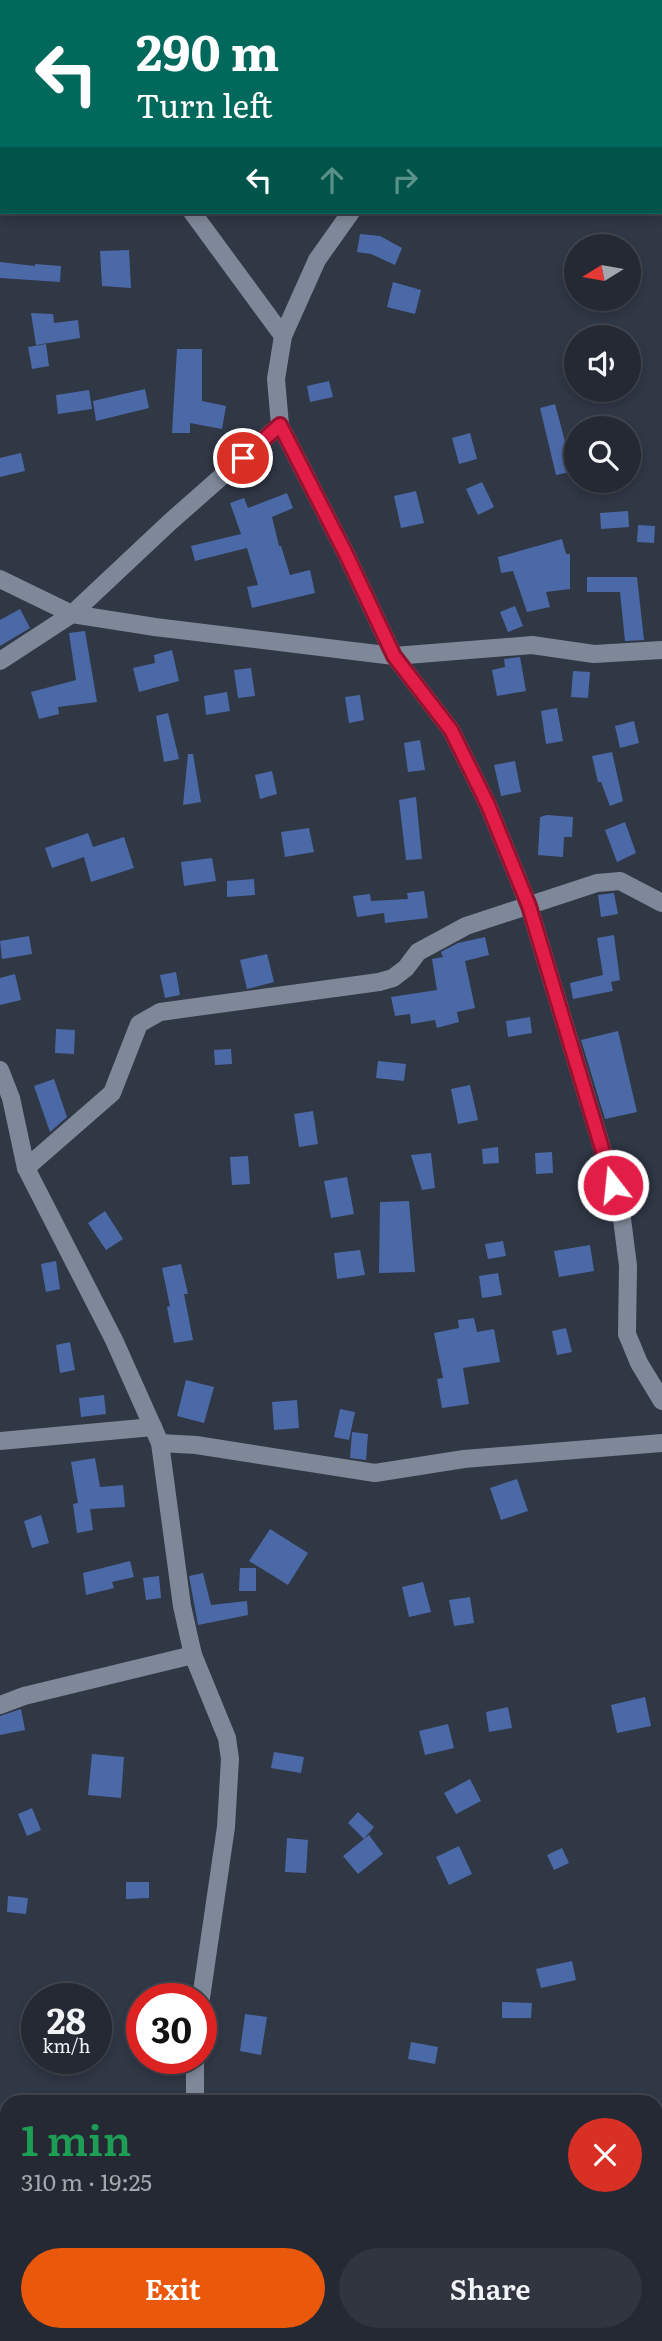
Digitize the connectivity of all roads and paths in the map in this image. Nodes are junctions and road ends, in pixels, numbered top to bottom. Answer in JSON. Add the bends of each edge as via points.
{"nodes":[{"id":1,"x":193,"y":214,"type":"edge"},
{"id":2,"x":350,"y":214,"type":"edge"},
{"id":3,"x":283,"y":336,"type":"junction"},
{"id":4,"x":280,"y":425,"type":"junction"},
{"id":5,"x":0,"y":579,"type":"edge"},
{"id":6,"x":72,"y":614,"type":"junction"},
{"id":7,"x":662,"y":650,"type":"edge"},
{"id":8,"x":394,"y":656,"type":"junction"},
{"id":9,"x":0,"y":661,"type":"edge"},
{"id":10,"x":662,"y":903,"type":"edge"},
{"id":11,"x":529,"y":906,"type":"junction"},
{"id":12,"x":0,"y":1070,"type":"edge"},
{"id":13,"x":26,"y":1168,"type":"junction"},
{"id":14,"x":662,"y":1402,"type":"edge"},
{"id":15,"x":157,"y":1435,"type":"junction"},
{"id":16,"x":0,"y":1441,"type":"edge"},
{"id":17,"x":662,"y":1443,"type":"edge"},
{"id":18,"x":193,"y":1655,"type":"junction"},
{"id":19,"x":0,"y":1705,"type":"edge"},
{"id":20,"x":203,"y":1983,"type":"edge"},
{"id":21,"x":195,"y":2074,"type":"edge"},
{"id":22,"x":195,"y":2095,"type":"edge"}],
"edges":[{"from":1,"to":3,"type":"street"},
{"from":2,"to":3,"type":"street","via":[[317,260]]},
{"from":3,"to":4,"type":"street","via":[[276,379]]},
{"from":4,"to":6,"type":"street"},
{"from":4,"to":8,"type":"street"},
{"from":5,"to":6,"type":"street"},
{"from":6,"to":8,"type":"street"},
{"from":6,"to":9,"type":"street"},
{"from":7,"to":8,"type":"street","via":[[594,654],[532,645]]},
{"from":8,"to":11,"type":"street","via":[[451,730]]},
{"from":10,"to":11,"type":"street","via":[[620,881],[610,881]]},
{"from":11,"to":13,"type":"street","via":[[466,926],[418,953],[393,978],[150,1017],[139,1024],[112,1093]]},
{"from":11,"to":14,"type":"street","via":[[621,1211],[628,1266],[627,1334]]},
{"from":12,"to":13,"type":"street"},
{"from":13,"to":15,"type":"street"},
{"from":15,"to":16,"type":"street"},
{"from":15,"to":17,"type":"street","via":[[374,1473],[464,1459]]},
{"from":15,"to":18,"type":"street"},
{"from":18,"to":19,"type":"street"},
{"from":18,"to":20,"type":"street","via":[[228,1738],[230,1759],[226,1828]]},
{"from":21,"to":22,"type":"street"}]}
